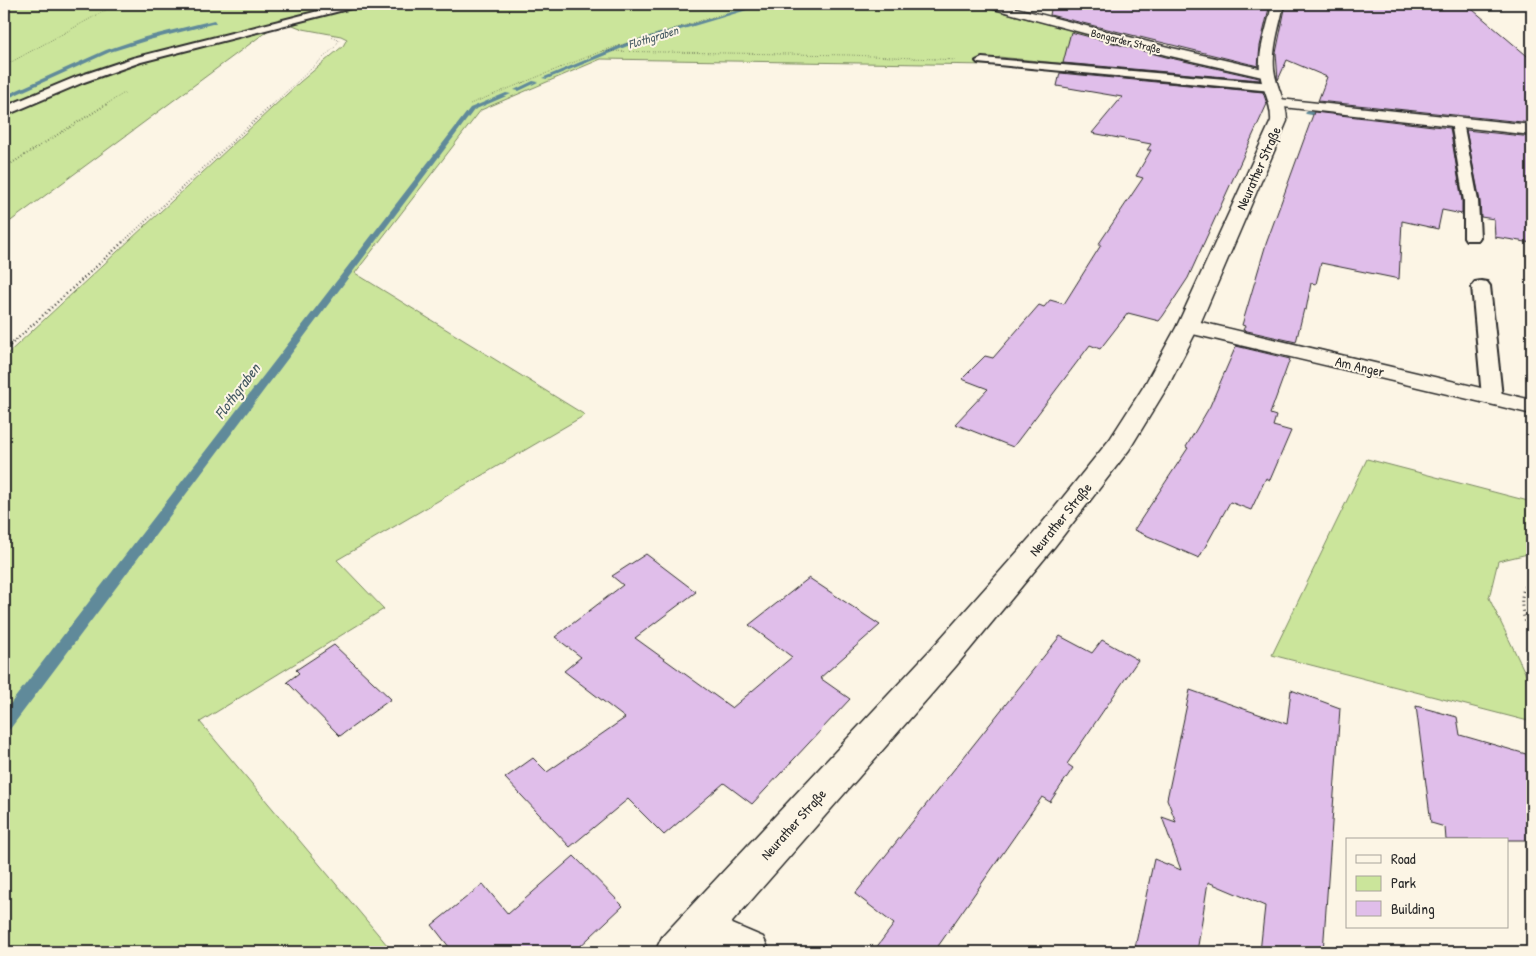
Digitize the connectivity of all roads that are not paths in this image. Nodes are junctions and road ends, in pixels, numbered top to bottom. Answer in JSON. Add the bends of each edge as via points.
{"nodes":[{"id":1,"x":356,"y":4,"type":"edge"},
{"id":2,"x":986,"y":4,"type":"edge"},
{"id":3,"x":1278,"y":4,"type":"edge"},
{"id":4,"x":982,"y":61,"type":"road end"},
{"id":5,"x":1273,"y":88,"type":"junction"},
{"id":6,"x":4,"y":112,"type":"edge"},
{"id":7,"x":1458,"y":128,"type":"junction"},
{"id":8,"x":1532,"y":130,"type":"edge"},
{"id":9,"x":1472,"y":237,"type":"dead end"},
{"id":10,"x":1481,"y":286,"type":"dead end"},
{"id":11,"x":1188,"y":326,"type":"junction"},
{"id":12,"x":1492,"y":397,"type":"junction"},
{"id":13,"x":1532,"y":406,"type":"edge"},
{"id":14,"x":687,"y":941,"type":"edge"},
{"id":15,"x":748,"y":952,"type":"edge"}],
"edges":[{"from":1,"to":6,"type":"lane","via":[[120,66]]},
{"from":2,"to":5,"type":"street","name":"Bongarder Straße","via":[[1171,52]]},
{"from":3,"to":5,"type":"street","name":"Neurather Straße","via":[[1267,58]]},
{"from":4,"to":5,"type":"lane"},
{"from":5,"to":7,"type":"street","name":"Bongarder Straße"},
{"from":5,"to":11,"type":"street","name":"Neurather Straße","via":[[1279,122]]},
{"from":7,"to":8,"type":"street","name":"Bongarder Straße"},
{"from":7,"to":9,"type":"lane","via":[[1471,200]]},
{"from":10,"to":12,"type":"lane"},
{"from":11,"to":12,"type":"street","name":"Am Anger"},
{"from":11,"to":14,"type":"street","name":"Neurather Straße","via":[[1120,444],[1045,539]]},
{"from":12,"to":13,"type":"street","name":"Am Anger"},
{"from":14,"to":15,"type":"street"}]}
